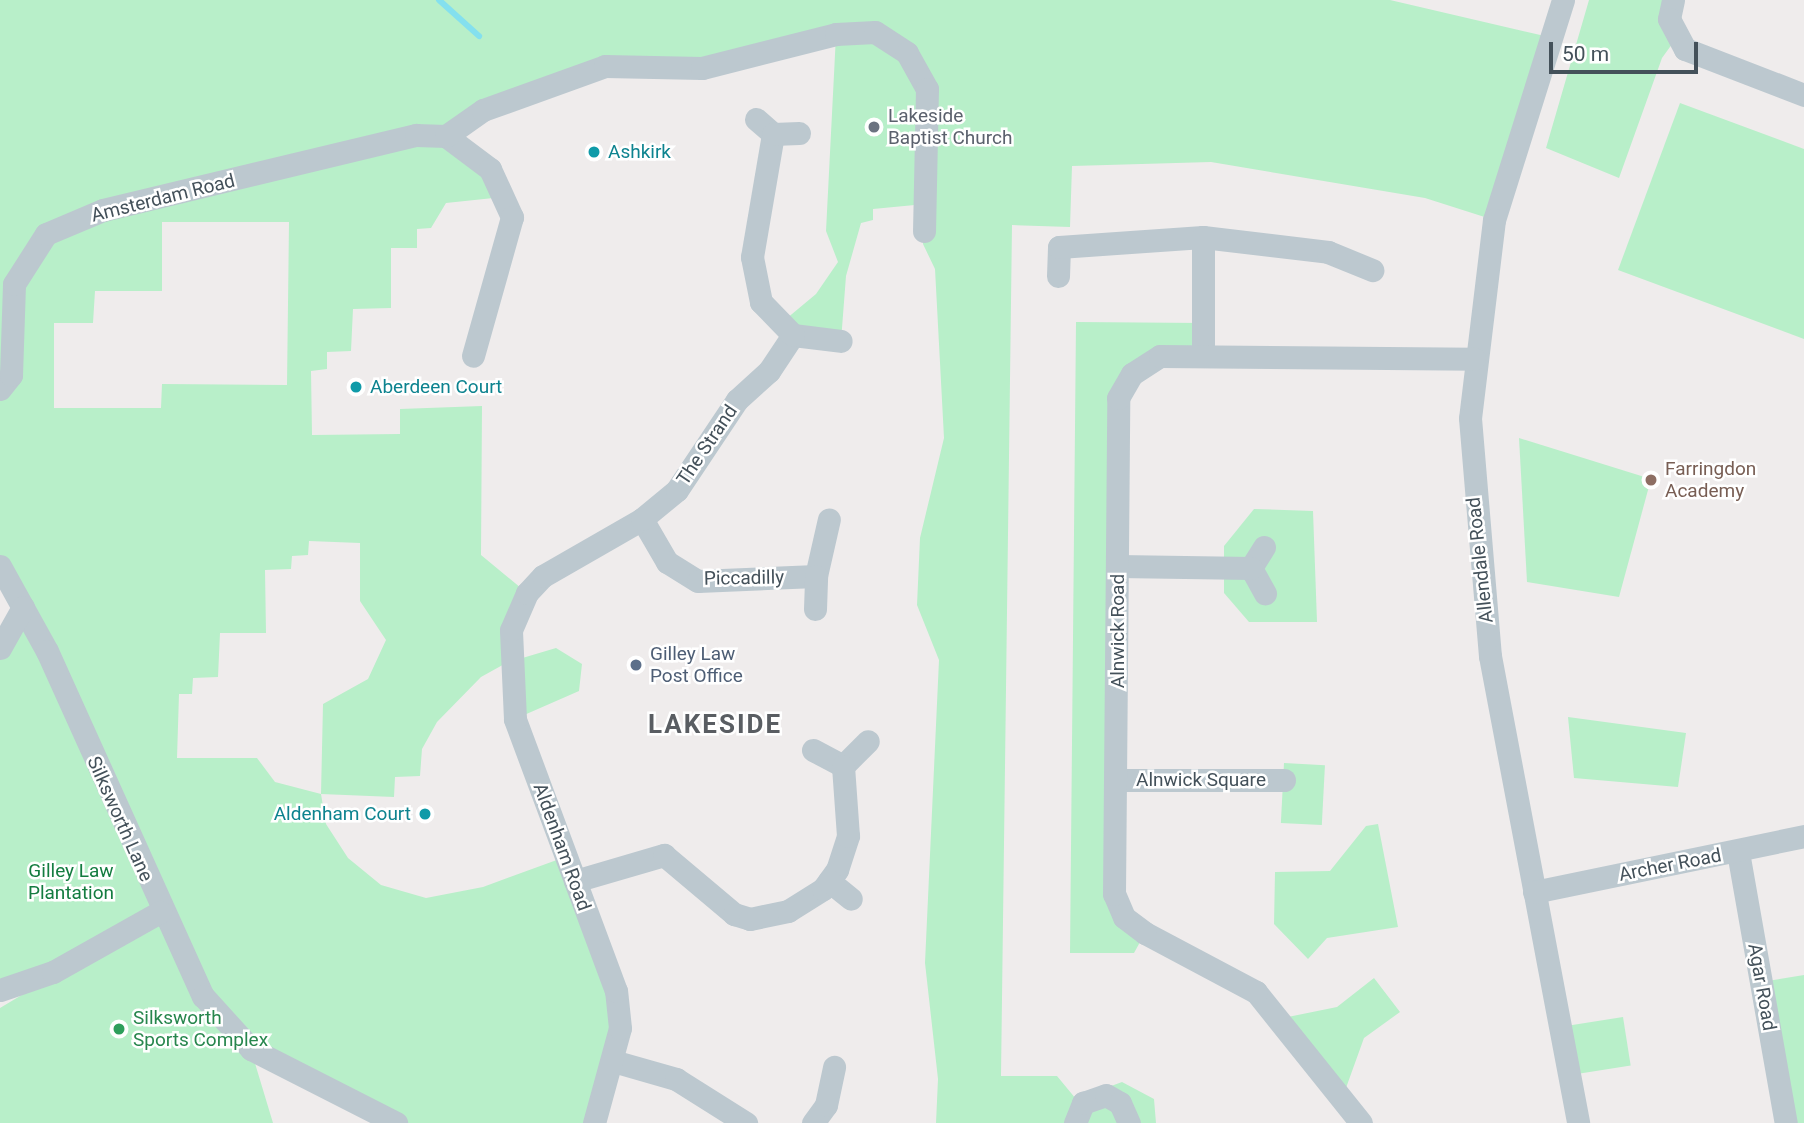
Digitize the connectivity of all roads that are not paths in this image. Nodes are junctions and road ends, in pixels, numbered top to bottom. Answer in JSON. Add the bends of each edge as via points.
{"nodes":[{"id":1,"x":1563,"y":0,"type":"edge"},
{"id":2,"x":1673,"y":0,"type":"edge"},
{"id":3,"x":1804,"y":95,"type":"edge"},
{"id":4,"x":799,"y":133,"type":"dead end"},
{"id":5,"x":446,"y":136,"type":"junction"},
{"id":6,"x":924,"y":231,"type":"dead end"},
{"id":7,"x":1203,"y":237,"type":"junction"},
{"id":8,"x":1373,"y":270,"type":"dead end"},
{"id":9,"x":1058,"y":276,"type":"dead end"},
{"id":10,"x":793,"y":335,"type":"junction"},
{"id":11,"x":841,"y":341,"type":"dead end"},
{"id":12,"x":1203,"y":355,"type":"junction"},
{"id":13,"x":473,"y":356,"type":"dead end"},
{"id":14,"x":1474,"y":359,"type":"junction"},
{"id":15,"x":0,"y":389,"type":"edge"},
{"id":16,"x":642,"y":519,"type":"junction"},
{"id":17,"x":830,"y":519,"type":"dead end"},
{"id":18,"x":1264,"y":547,"type":"dead end"},
{"id":19,"x":0,"y":566,"type":"edge"},
{"id":20,"x":1118,"y":566,"type":"junction"},
{"id":21,"x":1251,"y":568,"type":"junction"},
{"id":22,"x":543,"y":576,"type":"joint"},
{"id":23,"x":816,"y":576,"type":"junction"},
{"id":24,"x":1265,"y":593,"type":"dead end"},
{"id":25,"x":23,"y":607,"type":"junction"},
{"id":26,"x":815,"y":609,"type":"dead end"},
{"id":27,"x":0,"y":648,"type":"edge"},
{"id":28,"x":868,"y":741,"type":"dead end"},
{"id":29,"x":813,"y":750,"type":"dead end"},
{"id":30,"x":843,"y":766,"type":"junction"},
{"id":31,"x":1284,"y":779,"type":"dead end"},
{"id":32,"x":1117,"y":780,"type":"junction"},
{"id":33,"x":1804,"y":836,"type":"edge"},
{"id":34,"x":1738,"y":852,"type":"junction"},
{"id":35,"x":575,"y":881,"type":"junction"},
{"id":36,"x":829,"y":881,"type":"junction"},
{"id":37,"x":1534,"y":892,"type":"junction"},
{"id":38,"x":851,"y":900,"type":"dead end"},
{"id":39,"x":160,"y":912,"type":"junction"},
{"id":40,"x":0,"y":990,"type":"edge"},
{"id":41,"x":613,"y":1061,"type":"junction"},
{"id":42,"x":834,"y":1067,"type":"dead end"},
{"id":43,"x":817,"y":1122,"type":"edge"},
{"id":44,"x":396,"y":1123,"type":"edge"},
{"id":45,"x":594,"y":1123,"type":"edge"},
{"id":46,"x":747,"y":1123,"type":"edge"},
{"id":47,"x":1074,"y":1123,"type":"edge"},
{"id":48,"x":1129,"y":1123,"type":"edge"},
{"id":49,"x":1361,"y":1123,"type":"edge"},
{"id":50,"x":1578,"y":1123,"type":"edge"},
{"id":51,"x":1786,"y":1123,"type":"edge"}],
"edges":[{"from":1,"to":14,"type":"street","name":"Allendale Road","via":[[1494,220]]},
{"from":2,"to":3,"type":"street","via":[[1669,19],[1685,49]]},
{"from":4,"to":10,"type":"street","via":[[764,127],[752,279],[761,302]]},
{"from":5,"to":6,"type":"street","via":[[483,110],[605,66],[702,68],[836,34],[875,32],[907,53],[927,89]]},
{"from":5,"to":13,"type":"street","via":[[490,169],[512,217]]},
{"from":5,"to":15,"type":"street","name":"Amsterdam Road","via":[[416,135],[103,210],[46,234],[14,284],[11,375]]},
{"from":7,"to":8,"type":"street","via":[[1328,252]]},
{"from":7,"to":9,"type":"street","via":[[1059,247]]},
{"from":7,"to":12,"type":"street"},
{"from":10,"to":11,"type":"street"},
{"from":10,"to":16,"type":"street","name":"The Strand","via":[[769,371],[737,400],[677,491]]},
{"from":12,"to":14,"type":"street","name":"Alnwick Road"},
{"from":12,"to":20,"type":"street","name":"Alnwick Road","via":[[1160,356],[1132,374],[1118,398]]},
{"from":14,"to":37,"type":"street","name":"Allendale Road","via":[[1474,521],[1490,656]]},
{"from":16,"to":22,"type":"street","name":"The Strand"},
{"from":16,"to":23,"type":"street","name":"Piccadilly","via":[[667,562],[698,581]]},
{"from":17,"to":23,"type":"street"},
{"from":18,"to":21,"type":"street"},
{"from":19,"to":25,"type":"street","name":"Silksworth Lane"},
{"from":20,"to":21,"type":"street"},
{"from":20,"to":32,"type":"street","name":"Alnwick Road"},
{"from":21,"to":24,"type":"street"},
{"from":22,"to":35,"type":"street","name":"Aldenham Road","via":[[527,593],[511,630],[511,689],[515,719]]},
{"from":23,"to":26,"type":"street"},
{"from":25,"to":27,"type":"street"},
{"from":25,"to":39,"type":"street","name":"Silksworth Lane"},
{"from":28,"to":30,"type":"street"},
{"from":29,"to":30,"type":"street"},
{"from":30,"to":36,"type":"street","via":[[848,836]]},
{"from":31,"to":32,"type":"street","name":"Alnwick Square"},
{"from":32,"to":49,"type":"street","name":"Alnwick Road","via":[[1114,894],[1124,917],[1256,992]]},
{"from":33,"to":34,"type":"street","name":"Archer Road"},
{"from":34,"to":37,"type":"street","name":"Archer Road"},
{"from":34,"to":51,"type":"street","name":"Agar Road"},
{"from":35,"to":36,"type":"street","via":[[664,855],[685,867],[720,907],[750,919],[788,911]]},
{"from":35,"to":41,"type":"street","name":"Aldenham Road","via":[[616,991],[620,1028]]},
{"from":36,"to":38,"type":"street"},
{"from":37,"to":50,"type":"street","name":"Allendale Road"},
{"from":39,"to":40,"type":"street","via":[[53,972]]},
{"from":39,"to":44,"type":"street","name":"Silksworth Lane","via":[[203,996],[251,1049]]},
{"from":41,"to":45,"type":"street","name":"Aldenham Road"},
{"from":41,"to":46,"type":"street","via":[[676,1079]]},
{"from":42,"to":43,"type":"street"},
{"from":47,"to":48,"type":"street","via":[[1083,1103],[1106,1095],[1120,1102]]}]}
